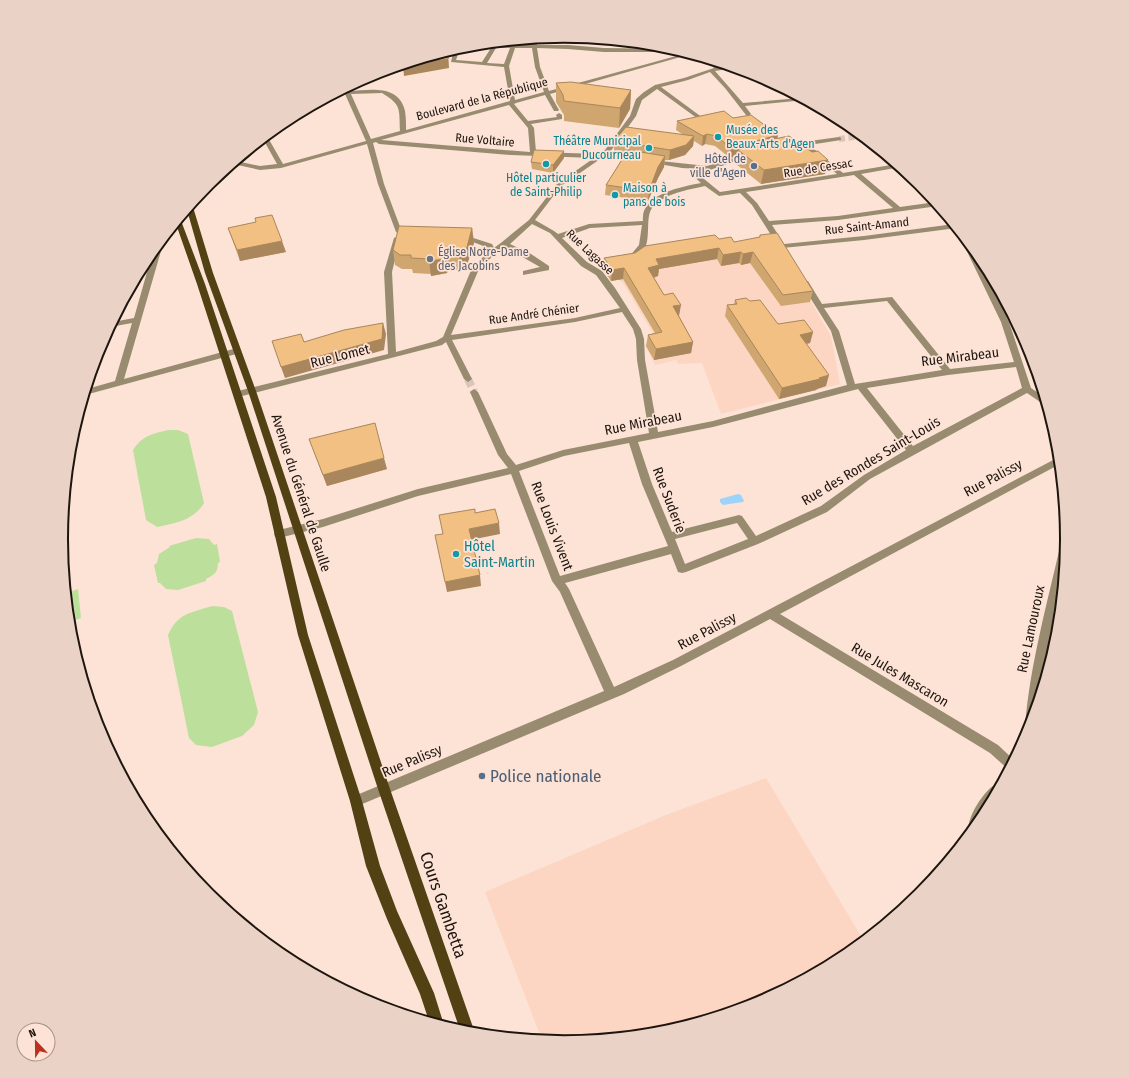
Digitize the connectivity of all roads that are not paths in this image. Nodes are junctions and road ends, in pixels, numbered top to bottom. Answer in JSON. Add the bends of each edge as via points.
{"nodes":[{"id":1,"x":523,"y":45,"type":"edge"},
{"id":2,"x":515,"y":46,"type":"edge"},
{"id":3,"x":534,"y":46,"type":"junction"},
{"id":4,"x":494,"y":48,"type":"edge"},
{"id":5,"x":651,"y":51,"type":"edge"},
{"id":6,"x":455,"y":56,"type":"edge"},
{"id":7,"x":673,"y":56,"type":"edge"},
{"id":8,"x":484,"y":63,"type":"junction"},
{"id":9,"x":506,"y":66,"type":"junction"},
{"id":10,"x":717,"y":68,"type":"edge"},
{"id":11,"x":711,"y":70,"type":"junction"},
{"id":12,"x":657,"y":86,"type":"junction"},
{"id":13,"x":352,"y":91,"type":"edge"},
{"id":14,"x":347,"y":93,"type":"edge"},
{"id":15,"x":547,"y":93,"type":"junction"},
{"id":16,"x":795,"y":100,"type":"edge"},
{"id":17,"x":511,"y":103,"type":"junction"},
{"id":18,"x":741,"y":105,"type":"junction"},
{"id":19,"x":748,"y":114,"type":"edge"},
{"id":20,"x":705,"y":122,"type":"edge"},
{"id":21,"x":527,"y":124,"type":"junction"},
{"id":22,"x":403,"y":132,"type":"junction"},
{"id":23,"x":622,"y":133,"type":"junction"},
{"id":24,"x":629,"y":134,"type":"edge"},
{"id":25,"x":839,"y":139,"type":"tunnel mouth"},
{"id":26,"x":368,"y":141,"type":"junction"},
{"id":27,"x":268,"y":142,"type":"edge"},
{"id":28,"x":804,"y":144,"type":"junction"},
{"id":29,"x":783,"y":147,"type":"edge"},
{"id":30,"x":755,"y":153,"type":"edge"},
{"id":31,"x":533,"y":154,"type":"junction"},
{"id":32,"x":602,"y":154,"type":"junction"},
{"id":33,"x":240,"y":163,"type":"edge"},
{"id":34,"x":281,"y":166,"type":"junction"},
{"id":35,"x":682,"y":166,"type":"junction"},
{"id":36,"x":709,"y":167,"type":"junction"},
{"id":37,"x":893,"y":167,"type":"edge"},
{"id":38,"x":693,"y":173,"type":"junction"},
{"id":39,"x":856,"y":173,"type":"junction"},
{"id":40,"x":842,"y":175,"type":"junction"},
{"id":41,"x":706,"y":184,"type":"junction"},
{"id":42,"x":742,"y":191,"type":"junction"},
{"id":43,"x":931,"y":205,"type":"edge"},
{"id":44,"x":899,"y":210,"type":"junction"},
{"id":45,"x":192,"y":212,"type":"edge"},
{"id":46,"x":531,"y":221,"type":"junction"},
{"id":47,"x":646,"y":223,"type":"junction"},
{"id":48,"x":767,"y":223,"type":"junction"},
{"id":49,"x":180,"y":226,"type":"edge"},
{"id":50,"x":949,"y":227,"type":"edge"},
{"id":51,"x":408,"y":230,"type":"edge"},
{"id":52,"x":399,"y":232,"type":"junction"},
{"id":53,"x":453,"y":233,"type":"edge"},
{"id":54,"x":558,"y":237,"type":"junction"},
{"id":55,"x":505,"y":244,"type":"junction"},
{"id":56,"x":782,"y":246,"type":"junction"},
{"id":57,"x":492,"y":252,"type":"junction"},
{"id":58,"x":789,"y":256,"type":"edge"},
{"id":59,"x":155,"y":259,"type":"edge"},
{"id":60,"x":626,"y":260,"type":"edge"},
{"id":61,"x":979,"y":266,"type":"edge"},
{"id":62,"x":526,"y":273,"type":"dead end"},
{"id":63,"x":800,"y":275,"type":"edge"},
{"id":64,"x":820,"y":306,"type":"junction"},
{"id":65,"x":625,"y":309,"type":"junction"},
{"id":66,"x":138,"y":320,"type":"junction"},
{"id":67,"x":118,"y":324,"type":"edge"},
{"id":68,"x":446,"y":338,"type":"junction"},
{"id":69,"x":237,"y":351,"type":"junction"},
{"id":70,"x":225,"y":354,"type":"junction"},
{"id":71,"x":392,"y":356,"type":"junction"},
{"id":72,"x":1018,"y":364,"type":"junction"},
{"id":73,"x":948,"y":372,"type":"junction"},
{"id":74,"x":468,"y":379,"type":"tunnel mouth"},
{"id":75,"x":119,"y":383,"type":"junction"},
{"id":76,"x":856,"y":386,"type":"junction"},
{"id":77,"x":1027,"y":389,"type":"junction"},
{"id":78,"x":92,"y":390,"type":"edge"},
{"id":79,"x":252,"y":390,"type":"junction"},
{"id":80,"x":474,"y":392,"type":"tunnel mouth"},
{"id":81,"x":238,"y":394,"type":"junction"},
{"id":82,"x":1040,"y":398,"type":"edge"},
{"id":83,"x":654,"y":435,"type":"junction"},
{"id":84,"x":633,"y":441,"type":"junction"},
{"id":85,"x":912,"y":451,"type":"junction"},
{"id":86,"x":1054,"y":463,"type":"edge"},
{"id":87,"x":514,"y":469,"type":"junction"},
{"id":88,"x":298,"y":529,"type":"junction"},
{"id":89,"x":279,"y":534,"type":"junction"},
{"id":90,"x":668,"y":537,"type":"junction"},
{"id":91,"x":754,"y":541,"type":"junction"},
{"id":92,"x":673,"y":549,"type":"junction"},
{"id":93,"x":682,"y":569,"type":"joint"},
{"id":94,"x":1059,"y":573,"type":"edge"},
{"id":95,"x":557,"y":581,"type":"junction"},
{"id":96,"x":771,"y":614,"type":"junction"},
{"id":97,"x":611,"y":692,"type":"junction"},
{"id":98,"x":1031,"y":705,"type":"edge"},
{"id":99,"x":1007,"y":761,"type":"edge"},
{"id":100,"x":384,"y":789,"type":"junction"},
{"id":101,"x":356,"y":801,"type":"junction"},
{"id":102,"x":435,"y":1018,"type":"edge"},
{"id":103,"x":465,"y":1024,"type":"edge"}],
"edges":[{"from":1,"to":3,"type":"street"},
{"from":2,"to":9,"type":"street"},
{"from":3,"to":5,"type":"street"},
{"from":3,"to":15,"type":"street","via":[[536,64]]},
{"from":4,"to":8,"type":"street"},
{"from":6,"to":8,"type":"street","via":[[453,61]]},
{"from":7,"to":15,"type":"street","name":"Boulevard de la République"},
{"from":8,"to":9,"type":"street"},
{"from":9,"to":17,"type":"street"},
{"from":10,"to":11,"type":"street"},
{"from":11,"to":12,"type":"street"},
{"from":11,"to":18,"type":"street"},
{"from":12,"to":20,"type":"street"},
{"from":12,"to":23,"type":"street","via":[[639,99],[633,116]]},
{"from":13,"to":22,"type":"street","via":[[383,91],[398,100],[402,111]]},
{"from":14,"to":26,"type":"street"},
{"from":15,"to":17,"type":"street","name":"Boulevard de la République"},
{"from":15,"to":21,"type":"street","via":[[560,118]]},
{"from":16,"to":18,"type":"street"},
{"from":17,"to":21,"type":"street"},
{"from":17,"to":22,"type":"street","name":"Boulevard de la République"},
{"from":18,"to":19,"type":"street"},
{"from":21,"to":31,"type":"street","via":[[531,128]]},
{"from":22,"to":26,"type":"street","name":"Boulevard de la République"},
{"from":23,"to":24,"type":"street"},
{"from":23,"to":32,"type":"street"},
{"from":25,"to":28,"type":"street"},
{"from":26,"to":31,"type":"street","name":"Rue Voltaire"},
{"from":26,"to":34,"type":"street","name":"Boulevard de la République"},
{"from":26,"to":52,"type":"street"},
{"from":27,"to":34,"type":"street"},
{"from":28,"to":29,"type":"street"},
{"from":28,"to":40,"type":"street"},
{"from":30,"to":36,"type":"street"},
{"from":31,"to":32,"type":"street","name":"Rue Voltaire"},
{"from":32,"to":35,"type":"street","name":"Rue Voltaire"},
{"from":32,"to":46,"type":"street","via":[[559,185]]},
{"from":33,"to":34,"type":"street","name":"Boulevard de la République","via":[[260,168]]},
{"from":35,"to":36,"type":"street","name":"Rue Voltaire"},
{"from":35,"to":38,"type":"street","name":"Rue de Cessac"},
{"from":36,"to":38,"type":"street"},
{"from":37,"to":39,"type":"street","name":"Rue de Cessac"},
{"from":38,"to":41,"type":"street","name":"Rue de Cessac"},
{"from":39,"to":40,"type":"street","name":"Rue de Cessac"},
{"from":39,"to":44,"type":"street"},
{"from":40,"to":42,"type":"street","name":"Rue de Cessac"},
{"from":41,"to":42,"type":"street","name":"Rue de Cessac","via":[[719,194]]},
{"from":41,"to":47,"type":"street","via":[[666,195],[646,212]]},
{"from":42,"to":48,"type":"street","via":[[755,204]]},
{"from":43,"to":44,"type":"street"},
{"from":44,"to":48,"type":"street"},
{"from":45,"to":69,"type":"main road","name":"Avenue du Général de Gaulle"},
{"from":46,"to":54,"type":"street","name":"Rue Lagasse"},
{"from":46,"to":55,"type":"street"},
{"from":47,"to":54,"type":"street","via":[[597,225]]},
{"from":47,"to":60,"type":"street","via":[[645,240],[640,252]]},
{"from":48,"to":56,"type":"street"},
{"from":49,"to":70,"type":"main road","name":"Avenue du Général de Gaulle"},
{"from":50,"to":56,"type":"street","name":"Rue Saint-Amand"},
{"from":51,"to":52,"type":"street"},
{"from":52,"to":71,"type":"street","via":[[388,272]]},
{"from":53,"to":57,"type":"street","via":[[484,243]]},
{"from":54,"to":65,"type":"street","name":"Rue Lagasse","via":[[584,264],[596,268]]},
{"from":55,"to":57,"type":"street"},
{"from":55,"to":62,"type":"street","via":[[546,268]]},
{"from":56,"to":58,"type":"street"},
{"from":57,"to":68,"type":"street","via":[[476,268]]},
{"from":59,"to":66,"type":"street"},
{"from":61,"to":72,"type":"street","via":[[1005,322]]},
{"from":63,"to":64,"type":"street"},
{"from":64,"to":73,"type":"street","via":[[890,299]]},
{"from":64,"to":76,"type":"street","via":[[835,331]]},
{"from":65,"to":68,"type":"street","name":"Rue André Chénier","via":[[575,320]]},
{"from":65,"to":83,"type":"street","name":"Rue Lagasse","via":[[640,339],[641,360]]},
{"from":66,"to":67,"type":"street"},
{"from":66,"to":75,"type":"street"},
{"from":68,"to":71,"type":"street","name":"Rue Lomet","via":[[439,343]]},
{"from":68,"to":74,"type":"street","via":[[451,343]]},
{"from":69,"to":70,"type":"street"},
{"from":69,"to":79,"type":"main road","name":"Avenue du Général de Gaulle"},
{"from":70,"to":75,"type":"street"},
{"from":70,"to":81,"type":"main road","name":"Avenue du Général de Gaulle"},
{"from":71,"to":79,"type":"street","name":"Rue Lomet"},
{"from":72,"to":73,"type":"street","name":"Rue Mirabeau"},
{"from":72,"to":77,"type":"street"},
{"from":73,"to":76,"type":"street","name":"Rue Mirabeau"},
{"from":75,"to":78,"type":"street"},
{"from":76,"to":83,"type":"street","name":"Rue Mirabeau","via":[[713,424]]},
{"from":76,"to":85,"type":"street"},
{"from":77,"to":82,"type":"street"},
{"from":77,"to":85,"type":"street","name":"Rue des Rondes Saint-Louis"},
{"from":79,"to":81,"type":"street","name":"Rue Lomet"},
{"from":79,"to":88,"type":"main road","name":"Avenue du Général de Gaulle"},
{"from":80,"to":87,"type":"street","name":"Rue Louis Vivent","via":[[503,455]]},
{"from":81,"to":89,"type":"main road","name":"Avenue du Général de Gaulle","via":[[271,497]]},
{"from":83,"to":84,"type":"street","name":"Rue Mirabeau"},
{"from":84,"to":87,"type":"street","name":"Rue Mirabeau","via":[[563,453]]},
{"from":84,"to":90,"type":"street","name":"Rue Suderie"},
{"from":85,"to":91,"type":"street","name":"Rue des Rondes Saint-Louis","via":[[867,477],[824,509]]},
{"from":86,"to":96,"type":"street","name":"Rue Palissy"},
{"from":87,"to":88,"type":"street","name":"Rue Mirabeau","via":[[418,493]]},
{"from":87,"to":95,"type":"street","name":"Rue Louis Vivent"},
{"from":88,"to":89,"type":"street","name":"Rue Mirabeau"},
{"from":88,"to":100,"type":"main road","name":"Avenue du Général de Gaulle"},
{"from":89,"to":101,"type":"main road","name":"Avenue du Général de Gaulle","via":[[303,635]]},
{"from":90,"to":91,"type":"street","via":[[739,519]]},
{"from":90,"to":92,"type":"street","name":"Rue Suderie"},
{"from":91,"to":93,"type":"street","name":"Rue des Rondes Saint-Louis"},
{"from":92,"to":93,"type":"street","name":"Rue Suderie"},
{"from":92,"to":95,"type":"street"},
{"from":94,"to":98,"type":"street","name":"Rue Lamouroux"},
{"from":95,"to":97,"type":"street","name":"Rue Louis Vivent","via":[[564,589]]},
{"from":96,"to":97,"type":"street","name":"Rue Palissy","via":[[677,663]]},
{"from":96,"to":99,"type":"street","name":"Rue Jules Mascaron","via":[[994,749]]},
{"from":97,"to":100,"type":"street","name":"Rue Palissy"},
{"from":100,"to":101,"type":"street","name":"Rue Palissy"},
{"from":100,"to":103,"type":"main road","name":"Cours Gambetta"},
{"from":101,"to":102,"type":"main road","via":[[373,866]]}]}
